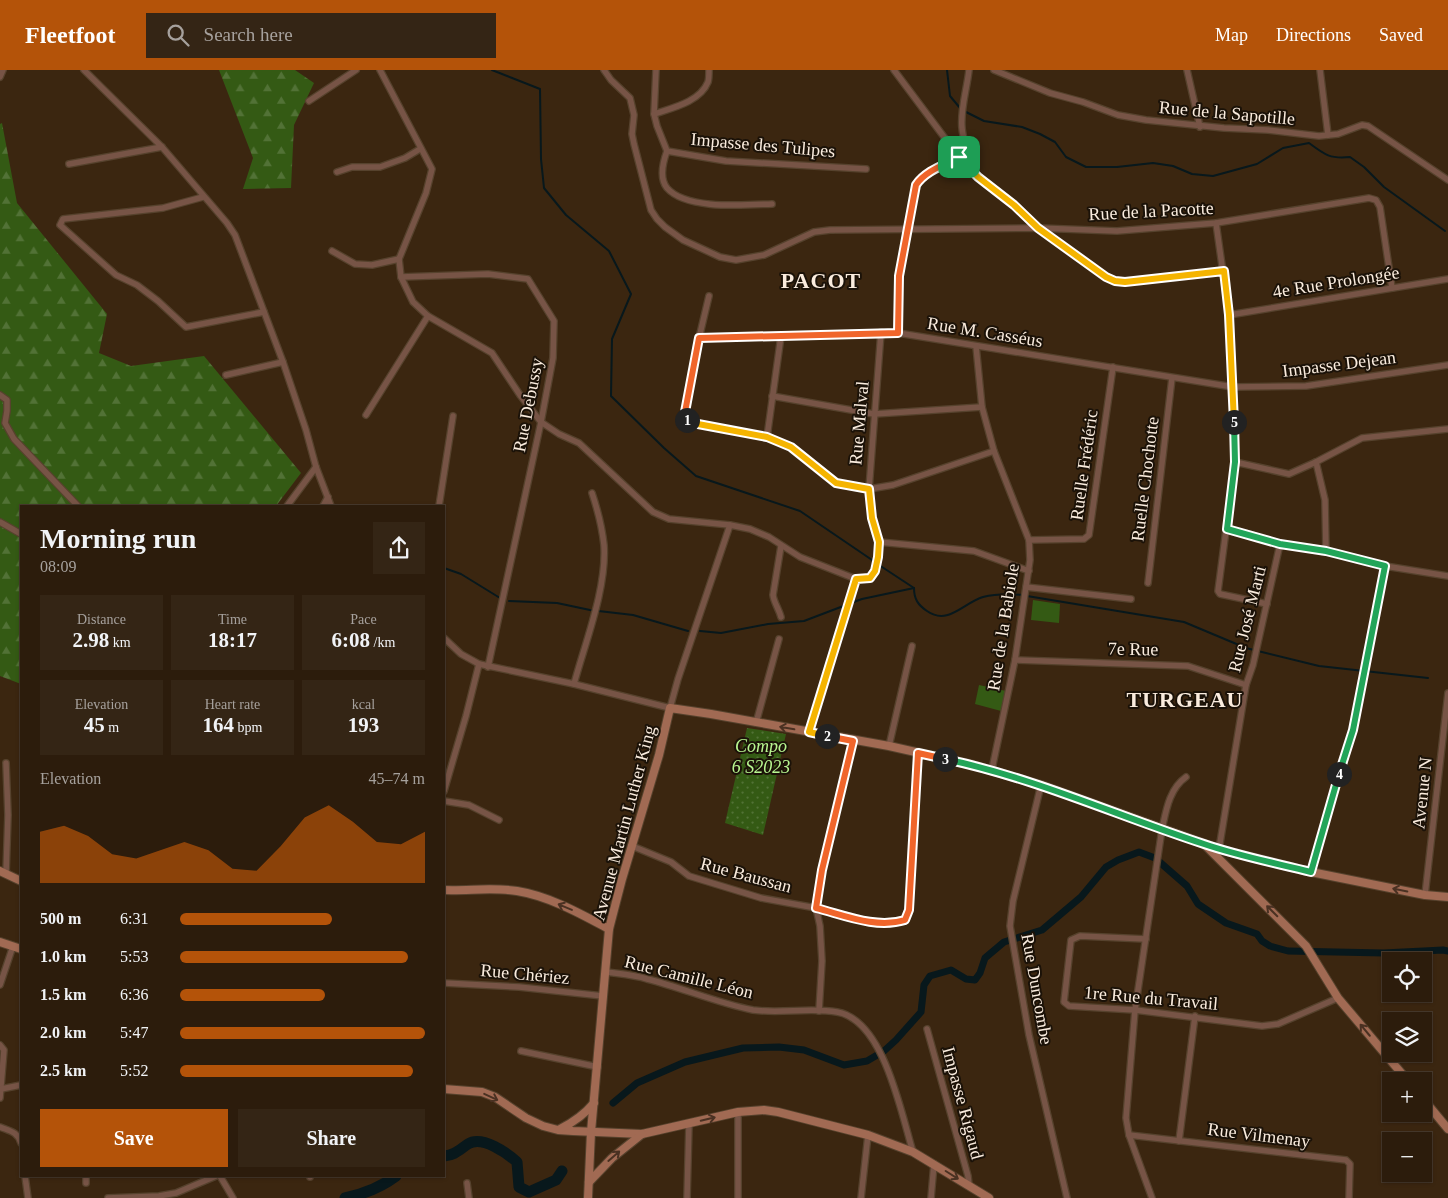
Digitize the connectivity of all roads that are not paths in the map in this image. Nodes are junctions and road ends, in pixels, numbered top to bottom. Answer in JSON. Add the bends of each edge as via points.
{"nodes":[{"id":1,"x":3,"y":70,"type":"edge"},
{"id":2,"x":84,"y":70,"type":"edge"},
{"id":3,"x":356,"y":70,"type":"edge"},
{"id":4,"x":380,"y":70,"type":"edge"},
{"id":5,"x":604,"y":70,"type":"edge"},
{"id":6,"x":656,"y":70,"type":"edge"},
{"id":7,"x":709,"y":70,"type":"edge"},
{"id":8,"x":894,"y":70,"type":"edge"},
{"id":9,"x":969,"y":70,"type":"edge"},
{"id":10,"x":994,"y":70,"type":"edge"},
{"id":11,"x":1187,"y":70,"type":"edge"},
{"id":12,"x":1320,"y":70,"type":"edge"},
{"id":13,"x":0,"y":77,"type":"edge"},
{"id":14,"x":309,"y":101,"type":"dead end"},
{"id":15,"x":654,"y":114,"type":"junction"},
{"id":16,"x":1200,"y":126,"type":"junction"},
{"id":17,"x":1328,"y":135,"type":"junction"},
{"id":18,"x":162,"y":147,"type":"junction"},
{"id":19,"x":420,"y":149,"type":"junction"},
{"id":20,"x":667,"y":151,"type":"junction"},
{"id":21,"x":959,"y":157,"type":"junction"},
{"id":22,"x":68,"y":164,"type":"dead end"},
{"id":23,"x":866,"y":169,"type":"dead end"},
{"id":24,"x":337,"y":172,"type":"dead end"},
{"id":25,"x":1448,"y":180,"type":"edge"},
{"id":26,"x":203,"y":197,"type":"junction"},
{"id":27,"x":772,"y":204,"type":"dead end"},
{"id":28,"x":1216,"y":223,"type":"junction"},
{"id":29,"x":1038,"y":228,"type":"junction"},
{"id":30,"x":908,"y":229,"type":"junction"},
{"id":31,"x":332,"y":252,"type":"dead end"},
{"id":32,"x":399,"y":259,"type":"junction"},
{"id":33,"x":1224,"y":271,"type":"junction"},
{"id":34,"x":401,"y":277,"type":"junction"},
{"id":35,"x":1448,"y":279,"type":"edge"},
{"id":36,"x":1392,"y":288,"type":"junction"},
{"id":37,"x":709,"y":296,"type":"dead end"},
{"id":38,"x":264,"y":312,"type":"junction"},
{"id":39,"x":1229,"y":315,"type":"junction"},
{"id":40,"x":428,"y":316,"type":"junction"},
{"id":41,"x":881,"y":332,"type":"junction"},
{"id":42,"x":898,"y":333,"type":"junction"},
{"id":43,"x":780,"y":336,"type":"junction"},
{"id":44,"x":699,"y":338,"type":"junction"},
{"id":45,"x":976,"y":346,"type":"junction"},
{"id":46,"x":282,"y":362,"type":"junction"},
{"id":47,"x":1448,"y":365,"type":"edge"},
{"id":48,"x":1113,"y":367,"type":"junction"},
{"id":49,"x":226,"y":375,"type":"dead end"},
{"id":50,"x":1172,"y":378,"type":"junction"},
{"id":51,"x":1234,"y":387,"type":"junction"},
{"id":52,"x":0,"y":395,"type":"edge"},
{"id":53,"x":772,"y":396,"type":"junction"},
{"id":54,"x":982,"y":407,"type":"junction"},
{"id":55,"x":874,"y":414,"type":"junction"},
{"id":56,"x":366,"y":415,"type":"dead end"},
{"id":57,"x":453,"y":416,"type":"dead end"},
{"id":58,"x":541,"y":422,"type":"junction"},
{"id":59,"x":1448,"y":429,"type":"edge"},
{"id":60,"x":767,"y":437,"type":"junction"},
{"id":61,"x":994,"y":451,"type":"junction"},
{"id":62,"x":1235,"y":462,"type":"junction"},
{"id":63,"x":1316,"y":462,"type":"junction"},
{"id":64,"x":316,"y":467,"type":"junction"},
{"id":65,"x":869,"y":489,"type":"junction"},
{"id":66,"x":592,"y":493,"type":"dead end"},
{"id":67,"x":328,"y":497,"type":"junction"},
{"id":68,"x":77,"y":505,"type":"edge"},
{"id":69,"x":288,"y":505,"type":"edge"},
{"id":70,"x":323,"y":505,"type":"edge"},
{"id":71,"x":331,"y":505,"type":"edge"},
{"id":72,"x":439,"y":505,"type":"edge"},
{"id":73,"x":0,"y":522,"type":"edge"},
{"id":74,"x":730,"y":525,"type":"junction"},
{"id":75,"x":1227,"y":529,"type":"junction"},
{"id":76,"x":20,"y":533,"type":"edge"},
{"id":77,"x":1029,"y":540,"type":"junction"},
{"id":78,"x":879,"y":542,"type":"junction"},
{"id":79,"x":1280,"y":544,"type":"junction"},
{"id":80,"x":781,"y":546,"type":"junction"},
{"id":81,"x":1326,"y":551,"type":"junction"},
{"id":82,"x":1385,"y":566,"type":"junction"},
{"id":83,"x":1029,"y":571,"type":"junction"},
{"id":84,"x":1448,"y":576,"type":"edge"},
{"id":85,"x":856,"y":579,"type":"junction"},
{"id":86,"x":1148,"y":583,"type":"dead end"},
{"id":87,"x":1026,"y":589,"type":"junction"},
{"id":88,"x":1131,"y":599,"type":"dead end"},
{"id":89,"x":1267,"y":604,"type":"junction"},
{"id":90,"x":781,"y":617,"type":"dead end"},
{"id":91,"x":445,"y":639,"type":"edge"},
{"id":92,"x":779,"y":639,"type":"dead end"},
{"id":93,"x":912,"y":646,"type":"dead end"},
{"id":94,"x":1015,"y":660,"type":"junction"},
{"id":95,"x":480,"y":664,"type":"junction"},
{"id":96,"x":488,"y":667,"type":"junction"},
{"id":97,"x":574,"y":684,"type":"junction"},
{"id":98,"x":1246,"y":685,"type":"junction"},
{"id":99,"x":1448,"y":693,"type":"edge"},
{"id":100,"x":670,"y":708,"type":"junction"},
{"id":101,"x":756,"y":723,"type":"junction"},
{"id":102,"x":809,"y":732,"type":"junction"},
{"id":103,"x":853,"y":741,"type":"junction"},
{"id":104,"x":889,"y":746,"type":"junction"},
{"id":105,"x":918,"y":753,"type":"junction"},
{"id":106,"x":6,"y":763,"type":"dead end"},
{"id":107,"x":992,"y":770,"type":"junction"},
{"id":108,"x":1186,"y":777,"type":"dead end"},
{"id":109,"x":1042,"y":785,"type":"junction"},
{"id":110,"x":445,"y":788,"type":"edge"},
{"id":111,"x":445,"y":801,"type":"edge"},
{"id":112,"x":499,"y":820,"type":"dead end"},
{"id":113,"x":1162,"y":829,"type":"junction"},
{"id":114,"x":1205,"y":844,"type":"junction"},
{"id":115,"x":632,"y":846,"type":"junction"},
{"id":116,"x":1219,"y":849,"type":"junction"},
{"id":117,"x":1218,"y":858,"type":"junction"},
{"id":118,"x":3,"y":872,"type":"edge"},
{"id":119,"x":1311,"y":872,"type":"junction"},
{"id":120,"x":20,"y":880,"type":"edge"},
{"id":121,"x":445,"y":890,"type":"edge"},
{"id":122,"x":1425,"y":895,"type":"junction"},
{"id":123,"x":1448,"y":897,"type":"edge"},
{"id":124,"x":816,"y":908,"type":"junction"},
{"id":125,"x":609,"y":929,"type":"junction"},
{"id":126,"x":1146,"y":939,"type":"junction"},
{"id":127,"x":0,"y":942,"type":"edge"},
{"id":128,"x":13,"y":946,"type":"junction"},
{"id":129,"x":20,"y":949,"type":"edge"},
{"id":130,"x":606,"y":972,"type":"junction"},
{"id":131,"x":445,"y":984,"type":"edge"},
{"id":132,"x":0,"y":985,"type":"edge"},
{"id":133,"x":603,"y":996,"type":"junction"},
{"id":134,"x":1338,"y":998,"type":"junction"},
{"id":135,"x":1136,"y":1010,"type":"junction"},
{"id":136,"x":819,"y":1011,"type":"junction"},
{"id":137,"x":1195,"y":1016,"type":"junction"},
{"id":138,"x":927,"y":1028,"type":"dead end"},
{"id":139,"x":0,"y":1045,"type":"edge"},
{"id":140,"x":521,"y":1051,"type":"dead end"},
{"id":141,"x":598,"y":1067,"type":"junction"},
{"id":142,"x":1400,"y":1072,"type":"edge"},
{"id":143,"x":20,"y":1085,"type":"edge"},
{"id":144,"x":1,"y":1089,"type":"junction"},
{"id":145,"x":445,"y":1089,"type":"edge"},
{"id":146,"x":0,"y":1098,"type":"edge"},
{"id":147,"x":594,"y":1103,"type":"junction"},
{"id":148,"x":1432,"y":1110,"type":"edge"},
{"id":149,"x":738,"y":1112,"type":"junction"},
{"id":150,"x":689,"y":1124,"type":"junction"},
{"id":151,"x":0,"y":1127,"type":"edge"},
{"id":152,"x":1448,"y":1129,"type":"edge"},
{"id":153,"x":558,"y":1130,"type":"junction"},
{"id":154,"x":592,"y":1132,"type":"junction"},
{"id":155,"x":642,"y":1134,"type":"junction"},
{"id":156,"x":868,"y":1135,"type":"junction"},
{"id":157,"x":1129,"y":1135,"type":"junction"},
{"id":158,"x":20,"y":1140,"type":"edge"},
{"id":159,"x":1179,"y":1141,"type":"junction"},
{"id":160,"x":913,"y":1152,"type":"junction"},
{"id":161,"x":934,"y":1164,"type":"junction"},
{"id":162,"x":25,"y":1177,"type":"edge"},
{"id":163,"x":214,"y":1177,"type":"edge"},
{"id":164,"x":221,"y":1177,"type":"edge"},
{"id":165,"x":589,"y":1182,"type":"junction"},
{"id":166,"x":467,"y":1184,"type":"dead end"},
{"id":167,"x":969,"y":1185,"type":"junction"},
{"id":168,"x":28,"y":1198,"type":"edge"},
{"id":169,"x":108,"y":1198,"type":"edge"},
{"id":170,"x":233,"y":1198,"type":"edge"},
{"id":171,"x":469,"y":1198,"type":"edge"},
{"id":172,"x":588,"y":1198,"type":"edge"},
{"id":173,"x":687,"y":1198,"type":"edge"},
{"id":174,"x":738,"y":1198,"type":"edge"},
{"id":175,"x":861,"y":1198,"type":"edge"},
{"id":176,"x":931,"y":1198,"type":"edge"},
{"id":177,"x":989,"y":1198,"type":"edge"},
{"id":178,"x":1067,"y":1198,"type":"edge"},
{"id":179,"x":1152,"y":1198,"type":"edge"},
{"id":180,"x":1350,"y":1198,"type":"edge"}],
"edges":[{"from":1,"to":13,"type":"street"},
{"from":2,"to":18,"type":"street"},
{"from":3,"to":14,"type":"street"},
{"from":4,"to":19,"type":"street"},
{"from":5,"to":30,"type":"street","name":"Rue de la Pacotte","via":[[630,98],[634,115],[632,134],[652,210],[665,228],[682,240],[720,257],[736,260],[764,255],[814,232]]},
{"from":6,"to":15,"type":"street"},
{"from":7,"to":15,"type":"street","via":[[708,83],[699,94],[689,102]]},
{"from":8,"to":21,"type":"street"},
{"from":9,"to":21,"type":"street","via":[[962,116],[965,147]]},
{"from":10,"to":16,"type":"street","name":"Rue de la Sapotille","via":[[1050,93],[1118,115]]},
{"from":11,"to":16,"type":"street"},
{"from":12,"to":17,"type":"street"},
{"from":15,"to":20,"type":"street","name":"Impasse des Tulipes"},
{"from":16,"to":17,"type":"street","name":"Rue de la Sapotille"},
{"from":17,"to":25,"type":"street","name":"Rue de la Sapotille","via":[[1368,126]]},
{"from":18,"to":22,"type":"street"},
{"from":18,"to":26,"type":"street"},
{"from":19,"to":24,"type":"street","via":[[380,167],[352,167]]},
{"from":19,"to":32,"type":"street","via":[[432,170]]},
{"from":20,"to":23,"type":"street","name":"Impasse des Tulipes","via":[[726,161]]},
{"from":20,"to":27,"type":"street","via":[[662,172],[666,187],[680,198],[726,205]]},
{"from":21,"to":29,"type":"street"},
{"from":21,"to":30,"type":"street","via":[[919,180]]},
{"from":26,"to":38,"type":"street","via":[[235,235]]},
{"from":26,"to":38,"type":"street","via":[[163,208],[63,220],[60,225],[116,275],[137,285],[186,327]]},
{"from":28,"to":29,"type":"street","name":"Rue de la Pacotte","via":[[1117,231]]},
{"from":28,"to":33,"type":"street"},
{"from":28,"to":36,"type":"street","name":"Rue de la Pacotte","via":[[1373,198],[1380,207]]},
{"from":29,"to":30,"type":"street","name":"Rue de la Pacotte"},
{"from":29,"to":33,"type":"street","via":[[1115,281]]},
{"from":30,"to":42,"type":"street","via":[[899,276]]},
{"from":31,"to":32,"type":"street","via":[[354,264],[372,265]]},
{"from":32,"to":34,"type":"street"},
{"from":33,"to":39,"type":"street"},
{"from":34,"to":40,"type":"street","via":[[413,302]]},
{"from":34,"to":58,"type":"street","name":"Rue Debussy","via":[[488,274],[528,279],[554,321],[553,358]]},
{"from":35,"to":36,"type":"street","name":"4e Rue Prolongée"},
{"from":36,"to":39,"type":"street","name":"4e Rue Prolongée"},
{"from":37,"to":44,"type":"street"},
{"from":38,"to":46,"type":"street"},
{"from":39,"to":51,"type":"street"},
{"from":40,"to":56,"type":"street"},
{"from":40,"to":58,"type":"street","via":[[492,353]]},
{"from":41,"to":42,"type":"street","name":"Rue M. Casséus"},
{"from":41,"to":43,"type":"street","name":"Rue M. Casséus"},
{"from":41,"to":55,"type":"street","name":"Rue Malval"},
{"from":42,"to":45,"type":"street","name":"Rue M. Casséus"},
{"from":43,"to":44,"type":"street","name":"Rue M. Casséus"},
{"from":43,"to":53,"type":"street"},
{"from":44,"to":60,"type":"street","via":[[685,412],[687,420]]},
{"from":45,"to":48,"type":"street","name":"Rue M. Casséus"},
{"from":45,"to":54,"type":"street","name":"Rue de la Babiole"},
{"from":46,"to":49,"type":"street"},
{"from":46,"to":64,"type":"street"},
{"from":47,"to":51,"type":"street","name":"Impasse Dejean","via":[[1306,386]]},
{"from":48,"to":50,"type":"street","name":"Rue M. Casséus"},
{"from":48,"to":77,"type":"street","name":"Ruelle Frédéric","via":[[1089,535],[1084,539]]},
{"from":50,"to":51,"type":"street","name":"Rue M. Casséus"},
{"from":50,"to":86,"type":"street","name":"Ruelle Chochotte"},
{"from":51,"to":62,"type":"street"},
{"from":52,"to":68,"type":"street","via":[[7,400],[5,423],[14,439]]},
{"from":53,"to":55,"type":"street"},
{"from":53,"to":60,"type":"street"},
{"from":54,"to":55,"type":"street"},
{"from":54,"to":61,"type":"street","name":"Rue de la Babiole"},
{"from":55,"to":65,"type":"street","name":"Rue Malval"},
{"from":57,"to":72,"type":"street"},
{"from":58,"to":74,"type":"street","via":[[558,434],[579,442],[653,512],[669,519]]},
{"from":58,"to":96,"type":"street","name":"Rue Debussy"},
{"from":59,"to":63,"type":"street","via":[[1362,438]]},
{"from":60,"to":65,"type":"street","via":[[791,447],[836,483]]},
{"from":61,"to":65,"type":"street","via":[[893,485]]},
{"from":61,"to":77,"type":"street","name":"Rue de la Babiole"},
{"from":62,"to":63,"type":"street","via":[[1289,474]]},
{"from":62,"to":75,"type":"street"},
{"from":63,"to":81,"type":"street","via":[[1326,500]]},
{"from":64,"to":67,"type":"street"},
{"from":64,"to":69,"type":"street"},
{"from":65,"to":78,"type":"street","name":"Rue Malval"},
{"from":66,"to":97,"type":"street","via":[[604,546],[602,579]]},
{"from":67,"to":70,"type":"street"},
{"from":67,"to":71,"type":"street"},
{"from":73,"to":76,"type":"street"},
{"from":74,"to":80,"type":"street","via":[[768,536]]},
{"from":74,"to":100,"type":"street","name":"Avenue Martin Luther King"},
{"from":75,"to":79,"type":"street"},
{"from":75,"to":89,"type":"street","via":[[1218,593]]},
{"from":77,"to":83,"type":"street","name":"Rue de la Babiole"},
{"from":78,"to":83,"type":"street","via":[[974,551]]},
{"from":78,"to":85,"type":"street","name":"Rue Malval","via":[[875,571],[870,578]]},
{"from":79,"to":81,"type":"street"},
{"from":79,"to":89,"type":"street","name":"Rue José Marti"},
{"from":80,"to":85,"type":"street"},
{"from":80,"to":90,"type":"street","via":[[773,595]]},
{"from":81,"to":82,"type":"street"},
{"from":82,"to":84,"type":"street"},
{"from":82,"to":119,"type":"street","via":[[1353,730]]},
{"from":83,"to":87,"type":"street","name":"Rue de la Babiole"},
{"from":85,"to":102,"type":"street"},
{"from":87,"to":88,"type":"street"},
{"from":87,"to":94,"type":"street","name":"Rue de la Babiole"},
{"from":89,"to":98,"type":"street","name":"Rue José Marti"},
{"from":91,"to":95,"type":"street","via":[[461,654]]},
{"from":92,"to":101,"type":"street"},
{"from":93,"to":104,"type":"street"},
{"from":94,"to":98,"type":"street","name":"7e Rue","via":[[1188,666]]},
{"from":94,"to":107,"type":"street","name":"Rue de la Babiole"},
{"from":95,"to":96,"type":"street"},
{"from":95,"to":110,"type":"street"},
{"from":96,"to":97,"type":"street"},
{"from":97,"to":100,"type":"street"},
{"from":98,"to":116,"type":"street","name":"Rue José Marti"},
{"from":99,"to":122,"type":"street","name":"Avenue N"},
{"from":100,"to":101,"type":"street"},
{"from":100,"to":115,"type":"street","name":"Avenue Martin Luther King"},
{"from":102,"to":101,"type":"street","one_way":true},
{"from":102,"to":103,"type":"street"},
{"from":103,"to":104,"type":"street"},
{"from":103,"to":124,"type":"street"},
{"from":104,"to":105,"type":"street"},
{"from":105,"to":107,"type":"street"},
{"from":105,"to":124,"type":"street","name":"Rue Baussan","via":[[909,910],[905,920],[876,923]]},
{"from":106,"to":118,"type":"street","via":[[8,815]]},
{"from":107,"to":109,"type":"street"},
{"from":108,"to":113,"type":"street","via":[[1170,797]]},
{"from":109,"to":113,"type":"street"},
{"from":109,"to":178,"type":"street","name":"Rue Duncombe","via":[[1013,901],[1010,926],[1029,1035]]},
{"from":111,"to":112,"type":"street","via":[[469,805]]},
{"from":113,"to":114,"type":"street"},
{"from":113,"to":126,"type":"street"},
{"from":114,"to":116,"type":"street"},
{"from":114,"to":117,"type":"street"},
{"from":115,"to":124,"type":"street","name":"Rue Baussan","via":[[671,862],[689,876],[761,898]]},
{"from":115,"to":125,"type":"street","name":"Avenue Martin Luther King"},
{"from":116,"to":117,"type":"street"},
{"from":116,"to":119,"type":"street"},
{"from":134,"to":117,"type":"street","one_way":true,"via":[[1306,946]]},
{"from":118,"to":120,"type":"street"},
{"from":122,"to":119,"type":"street","one_way":true},
{"from":125,"to":121,"type":"street","one_way":true,"via":[[532,894]]},
{"from":122,"to":123,"type":"street"},
{"from":124,"to":136,"type":"street","via":[[822,961]]},
{"from":125,"to":130,"type":"street","name":"Avenue Martin Luther King"},
{"from":126,"to":135,"type":"street"},
{"from":126,"to":135,"type":"street","name":"1re Rue du Travail","via":[[1080,936],[1071,940],[1064,1002],[1069,1006]]},
{"from":127,"to":128,"type":"street"},
{"from":128,"to":129,"type":"street"},
{"from":128,"to":132,"type":"street"},
{"from":130,"to":133,"type":"street","name":"Avenue Martin Luther King"},
{"from":130,"to":136,"type":"street","name":"Rue Camille Léon","via":[[646,978],[755,1010]]},
{"from":131,"to":133,"type":"street","name":"Rue Chériez","via":[[520,987]]},
{"from":133,"to":141,"type":"street","name":"Avenue Martin Luther King"},
{"from":134,"to":137,"type":"street","name":"1re Rue du Travail","via":[[1278,1024],[1262,1026]]},
{"from":142,"to":134,"type":"street","one_way":true},
{"from":135,"to":137,"type":"street","name":"1re Rue du Travail"},
{"from":135,"to":157,"type":"street","via":[[1126,1118]]},
{"from":136,"to":160,"type":"street","name":"Rue Camille Léon","via":[[836,1011],[855,1018],[872,1037],[887,1065]]},
{"from":137,"to":159,"type":"street"},
{"from":138,"to":167,"type":"street","name":"Impasse Rigaud"},
{"from":139,"to":144,"type":"street","via":[[4,1050]]},
{"from":140,"to":141,"type":"street"},
{"from":141,"to":147,"type":"street","name":"Avenue Martin Luther King"},
{"from":143,"to":144,"type":"street"},
{"from":144,"to":146,"type":"street"},
{"from":145,"to":153,"type":"street","one_way":true,"via":[[482,1092],[526,1118]]},
{"from":147,"to":153,"type":"street","via":[[578,1119]]},
{"from":147,"to":154,"type":"street","name":"Avenue Martin Luther King"},
{"from":148,"to":152,"type":"street"},
{"from":150,"to":149,"type":"street","one_way":true},
{"from":149,"to":156,"type":"street","via":[[778,1112]]},
{"from":149,"to":174,"type":"street"},
{"from":150,"to":155,"type":"street"},
{"from":150,"to":173,"type":"street"},
{"from":151,"to":158,"type":"street","via":[[14,1132]]},
{"from":153,"to":154,"type":"street"},
{"from":154,"to":155,"type":"street"},
{"from":154,"to":165,"type":"street","name":"Avenue Martin Luther King"},
{"from":165,"to":155,"type":"street","one_way":true},
{"from":156,"to":160,"type":"street"},
{"from":156,"to":175,"type":"street"},
{"from":157,"to":159,"type":"street","name":"Rue Vilmenay"},
{"from":157,"to":179,"type":"street"},
{"from":159,"to":180,"type":"street","name":"Rue Vilmenay","via":[[1346,1160],[1350,1164]]},
{"from":160,"to":161,"type":"street"},
{"from":161,"to":167,"type":"street","one_way":true},
{"from":161,"to":176,"type":"street"},
{"from":162,"to":168,"type":"street"},
{"from":163,"to":169,"type":"street","via":[[176,1194]]},
{"from":164,"to":170,"type":"street"},
{"from":165,"to":172,"type":"street","name":"Avenue Martin Luther King"},
{"from":166,"to":171,"type":"street"},
{"from":167,"to":177,"type":"street"}]}
